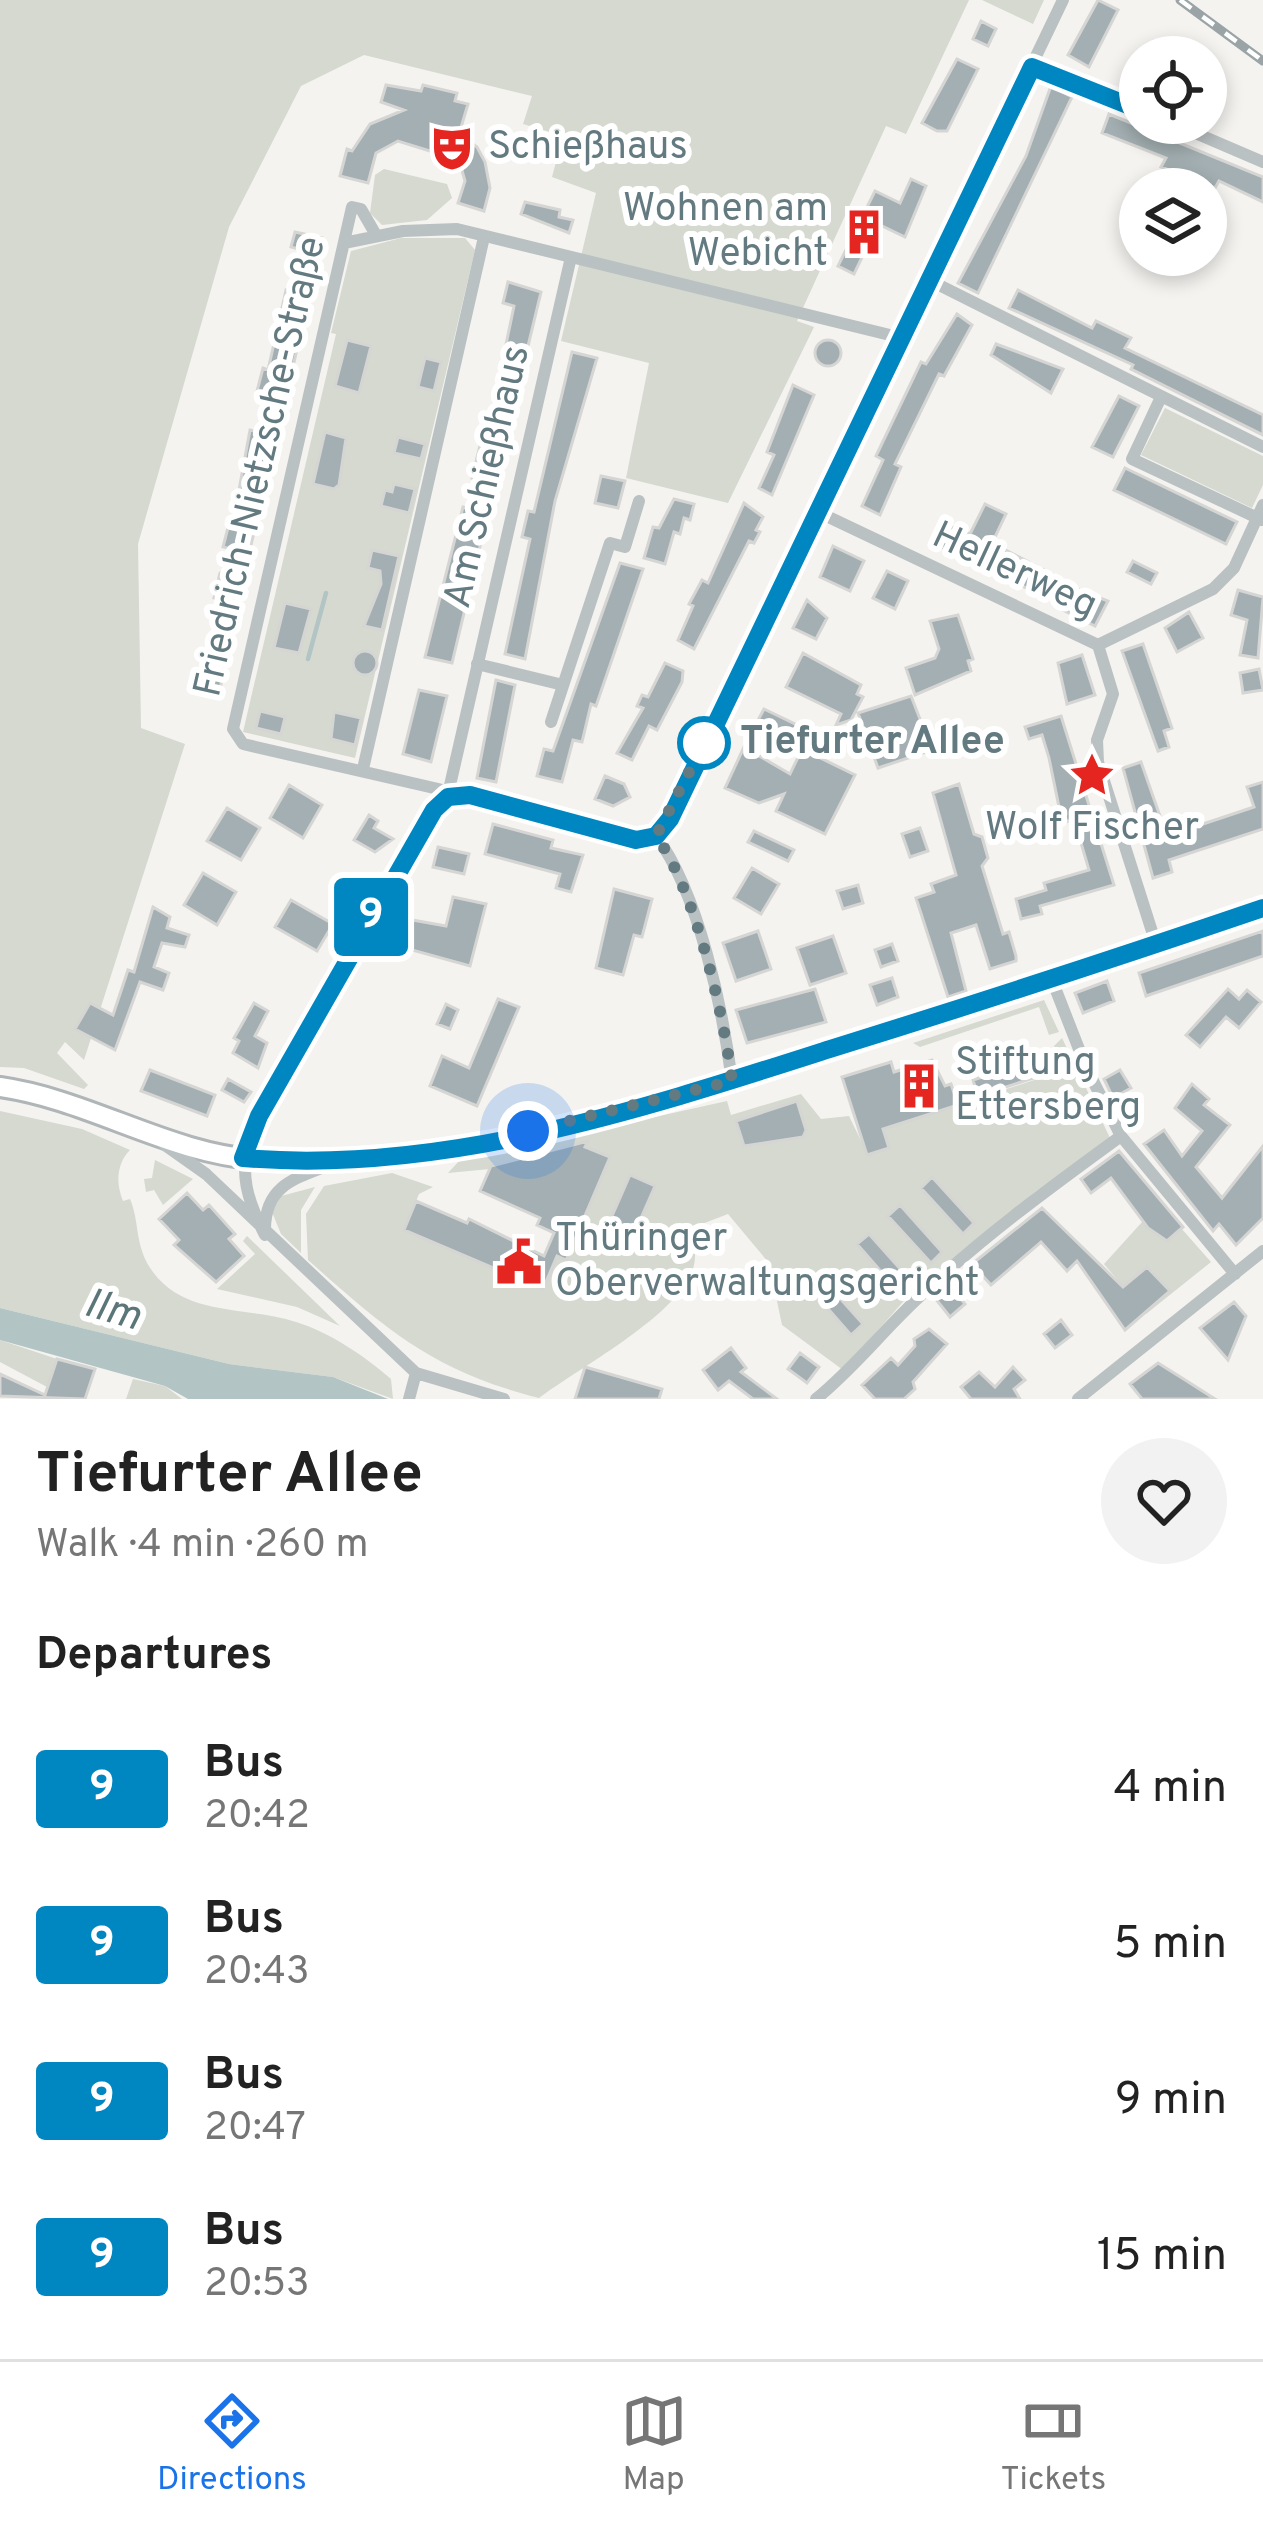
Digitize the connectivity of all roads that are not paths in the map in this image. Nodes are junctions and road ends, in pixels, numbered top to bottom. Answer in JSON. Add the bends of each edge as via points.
{"nodes":[{"id":1,"x":1064,"y":0,"type":"edge"},
{"id":2,"x":1032,"y":67,"type":"junction"},
{"id":3,"x":1119,"y":102,"type":"edge"},
{"id":4,"x":1221,"y":144,"type":"edge"},
{"id":5,"x":1263,"y":162,"type":"edge"},
{"id":6,"x":376,"y":235,"type":"junction"},
{"id":7,"x":484,"y":237,"type":"junction"},
{"id":8,"x":344,"y":243,"type":"junction"},
{"id":9,"x":571,"y":257,"type":"junction"},
{"id":10,"x":927,"y":279,"type":"junction"},
{"id":11,"x":898,"y":337,"type":"junction"},
{"id":12,"x":1161,"y":397,"type":"junction"},
{"id":13,"x":1263,"y":447,"type":"edge"},
{"id":14,"x":640,"y":501,"type":"dead end"},
{"id":15,"x":816,"y":511,"type":"junction"},
{"id":16,"x":1261,"y":514,"type":"edge"},
{"id":17,"x":1098,"y":645,"type":"junction"},
{"id":18,"x":477,"y":664,"type":"junction"},
{"id":19,"x":559,"y":684,"type":"junction"},
{"id":20,"x":550,"y":722,"type":"dead end"},
{"id":21,"x":363,"y":770,"type":"junction"},
{"id":22,"x":448,"y":794,"type":"junction"},
{"id":23,"x":656,"y":836,"type":"junction"},
{"id":24,"x":1263,"y":908,"type":"edge"},
{"id":25,"x":1156,"y":944,"type":"junction"},
{"id":26,"x":1052,"y":980,"type":"junction"},
{"id":27,"x":732,"y":1081,"type":"junction"},
{"id":28,"x":0,"y":1087,"type":"edge"},
{"id":29,"x":149,"y":1134,"type":"junction"},
{"id":30,"x":1121,"y":1136,"type":"junction"},
{"id":31,"x":243,"y":1158,"type":"junction"},
{"id":32,"x":336,"y":1163,"type":"junction"},
{"id":33,"x":265,"y":1235,"type":"junction"},
{"id":34,"x":1263,"y":1252,"type":"edge"},
{"id":35,"x":1235,"y":1274,"type":"junction"},
{"id":36,"x":413,"y":1387,"type":"edge"},
{"id":37,"x":504,"y":1399,"type":"edge"},
{"id":38,"x":816,"y":1399,"type":"edge"},
{"id":39,"x":1078,"y":1399,"type":"edge"}],
"edges":[{"from":1,"to":2,"type":"street"},
{"from":2,"to":3,"type":"street"},
{"from":2,"to":10,"type":"street"},
{"from":4,"to":5,"type":"street"},
{"from":6,"to":7,"type":"street","via":[[433,229]]},
{"from":6,"to":8,"type":"street"},
{"from":6,"to":8,"type":"street","name":"Friedrich-Nietzsche-Straße","via":[[361,208],[352,207]]},
{"from":7,"to":9,"type":"street"},
{"from":7,"to":21,"type":"street"},
{"from":8,"to":21,"type":"street","name":"Friedrich-Nietzsche-Straße","via":[[233,728],[243,744]]},
{"from":9,"to":11,"type":"street"},
{"from":9,"to":18,"type":"street","name":"Am Schießhaus"},
{"from":10,"to":11,"type":"street"},
{"from":10,"to":12,"type":"street"},
{"from":11,"to":15,"type":"street"},
{"from":12,"to":13,"type":"street"},
{"from":12,"to":16,"type":"street","via":[[1132,460]]},
{"from":14,"to":19,"type":"street","via":[[625,547],[610,543]]},
{"from":15,"to":17,"type":"street","name":"Hellerweg"},
{"from":15,"to":23,"type":"street"},
{"from":16,"to":17,"type":"street","via":[[1234,568],[1213,590]]},
{"from":17,"to":25,"type":"street","name":"Hellerweg","via":[[1113,694],[1098,762]]},
{"from":18,"to":19,"type":"street"},
{"from":18,"to":22,"type":"street","name":"Am Schießhaus"},
{"from":19,"to":20,"type":"street"},
{"from":21,"to":22,"type":"street","name":"Friedrich-Nietzsche-Straße"},
{"from":22,"to":23,"type":"street","via":[[636,840]]},
{"from":22,"to":31,"type":"street","via":[[259,1116]]},
{"from":23,"to":27,"type":"street","via":[[681,880]]},
{"from":24,"to":25,"type":"main road"},
{"from":25,"to":26,"type":"main road"},
{"from":26,"to":27,"type":"main road"},
{"from":26,"to":30,"type":"street"},
{"from":27,"to":32,"type":"main road","via":[[459,1146]]},
{"from":28,"to":29,"type":"main road"},
{"from":29,"to":31,"type":"main road"},
{"from":29,"to":33,"type":"street","via":[[206,1174]]},
{"from":30,"to":35,"type":"street"},
{"from":30,"to":38,"type":"street","via":[[916,1299]]},
{"from":31,"to":32,"type":"main road"},
{"from":31,"to":33,"type":"street","via":[[245,1188]]},
{"from":32,"to":33,"type":"street","via":[[277,1188]]},
{"from":33,"to":36,"type":"street"},
{"from":34,"to":35,"type":"street"},
{"from":35,"to":39,"type":"street"},
{"from":36,"to":37,"type":"street"}]}
